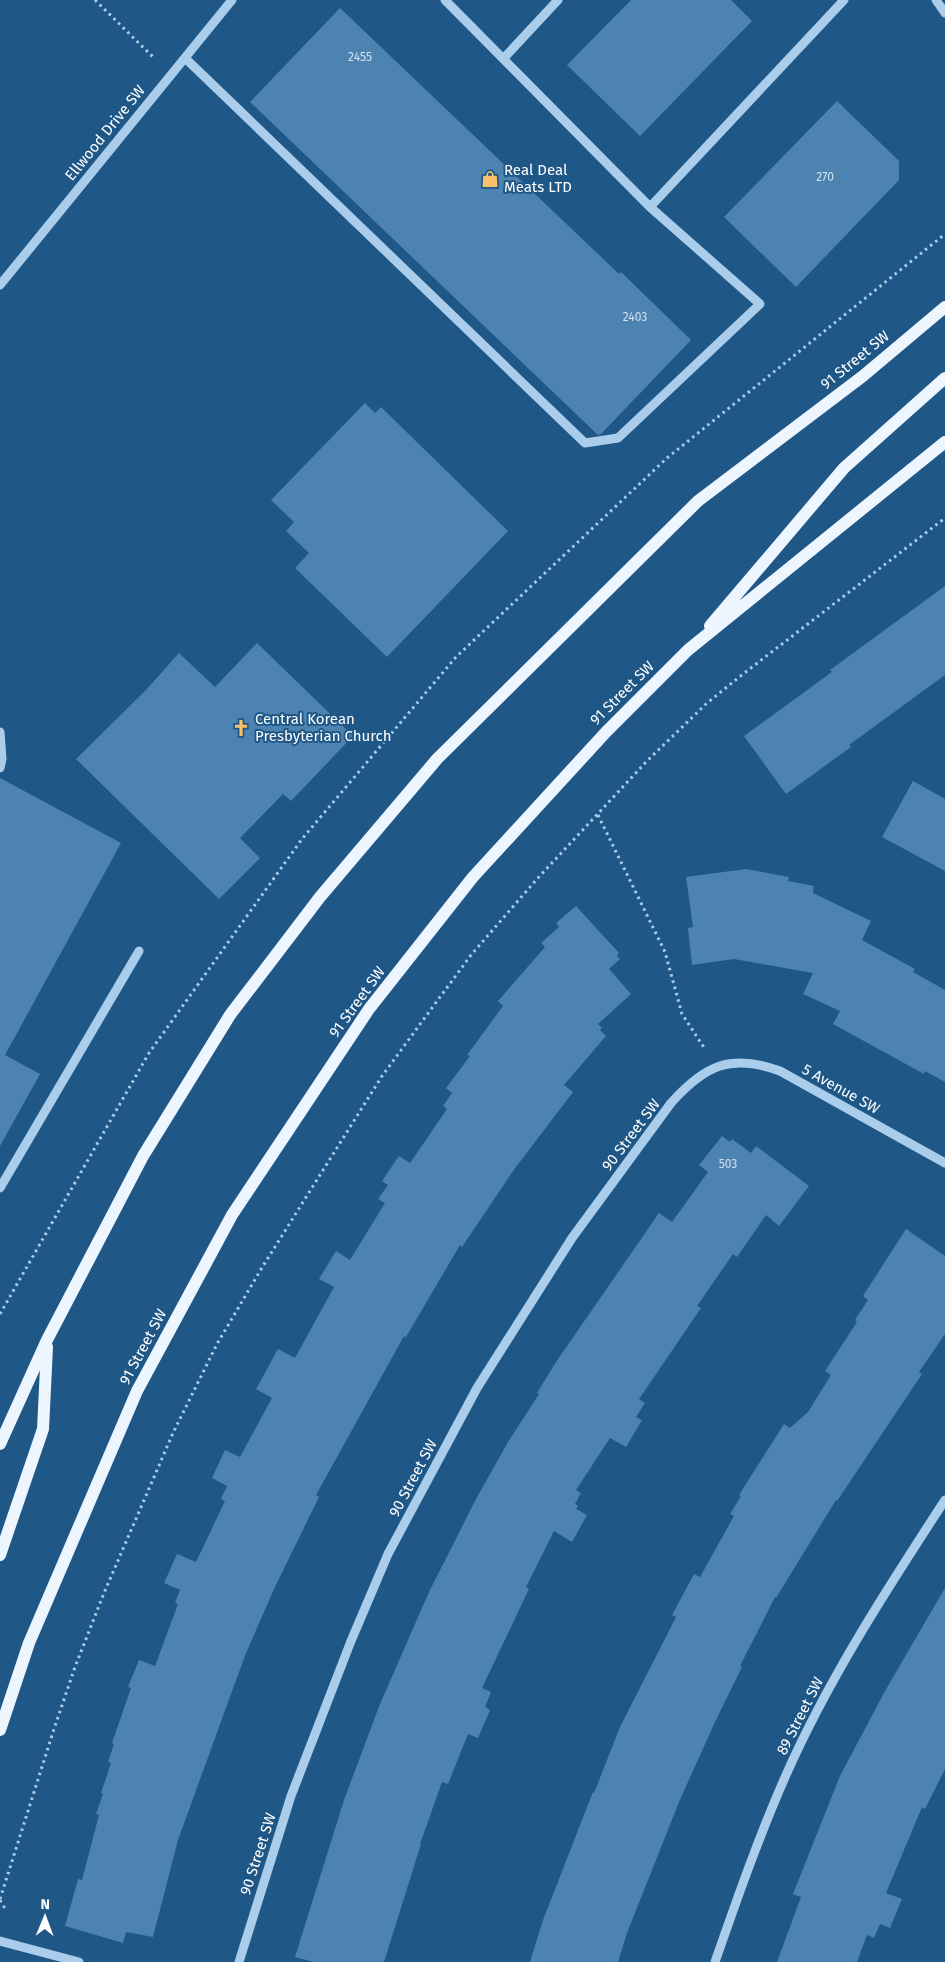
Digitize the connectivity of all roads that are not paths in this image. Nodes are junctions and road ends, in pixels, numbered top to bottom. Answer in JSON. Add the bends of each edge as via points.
{"nodes":[{"id":1,"x":232,"y":0,"type":"edge"},
{"id":2,"x":445,"y":0,"type":"edge"},
{"id":3,"x":558,"y":0,"type":"edge"},
{"id":4,"x":844,"y":0,"type":"edge"},
{"id":5,"x":936,"y":0,"type":"edge"},
{"id":6,"x":945,"y":13,"type":"edge"},
{"id":7,"x":185,"y":58,"type":"junction"},
{"id":8,"x":504,"y":58,"type":"junction"},
{"id":9,"x":650,"y":207,"type":"junction"},
{"id":10,"x":0,"y":285,"type":"edge"},
{"id":11,"x":945,"y":308,"type":"edge"},
{"id":12,"x":945,"y":378,"type":"edge"},
{"id":13,"x":945,"y":442,"type":"edge"},
{"id":14,"x":688,"y":650,"type":"junction"},
{"id":15,"x":0,"y":732,"type":"edge"},
{"id":16,"x":0,"y":768,"type":"edge"},
{"id":17,"x":139,"y":951,"type":"dead end"},
{"id":18,"x":716,"y":1066,"type":"joint"},
{"id":19,"x":945,"y":1162,"type":"edge"},
{"id":20,"x":0,"y":1188,"type":"edge"},
{"id":21,"x":48,"y":1340,"type":"junction"},
{"id":22,"x":0,"y":1444,"type":"edge"},
{"id":23,"x":945,"y":1500,"type":"edge"},
{"id":24,"x":0,"y":1555,"type":"edge"},
{"id":25,"x":0,"y":1730,"type":"edge"},
{"id":26,"x":0,"y":1941,"type":"edge"},
{"id":27,"x":79,"y":1962,"type":"edge"},
{"id":28,"x":239,"y":1962,"type":"edge"},
{"id":29,"x":714,"y":1962,"type":"edge"}],
"edges":[{"from":1,"to":7,"type":"street","name":"Ellwood Drive SW"},
{"from":2,"to":8,"type":"street"},
{"from":3,"to":8,"type":"street"},
{"from":4,"to":9,"type":"street"},
{"from":5,"to":6,"type":"street"},
{"from":7,"to":9,"type":"street","via":[[584,442],[618,438],[760,304]]},
{"from":7,"to":10,"type":"street","name":"Ellwood Drive SW"},
{"from":8,"to":9,"type":"street"},
{"from":11,"to":21,"type":"main road","name":"91 Street SW","via":[[863,376],[698,501],[437,759],[320,897],[230,1015],[143,1156]]},
{"from":12,"to":14,"type":"main road","via":[[844,468]]},
{"from":13,"to":14,"type":"main road","name":"91 Street SW"},
{"from":14,"to":25,"type":"main road","name":"91 Street SW","via":[[606,732],[473,877],[369,1009],[232,1215],[137,1391],[29,1643]]},
{"from":15,"to":16,"type":"street"},
{"from":17,"to":20,"type":"street"},
{"from":18,"to":19,"type":"street","name":"5 Avenue SW","via":[[744,1062],[780,1070]]},
{"from":18,"to":28,"type":"street","name":"90 Street SW","via":[[686,1087],[572,1238],[476,1388],[429,1474],[388,1554],[321,1717],[285,1815]]},
{"from":21,"to":22,"type":"main road","name":"91 Street SW"},
{"from":21,"to":24,"type":"main road","via":[[43,1429]]},
{"from":23,"to":29,"type":"street","name":"89 Street SW","via":[[890,1583],[824,1696],[786,1774]]},
{"from":26,"to":27,"type":"street"}]}
